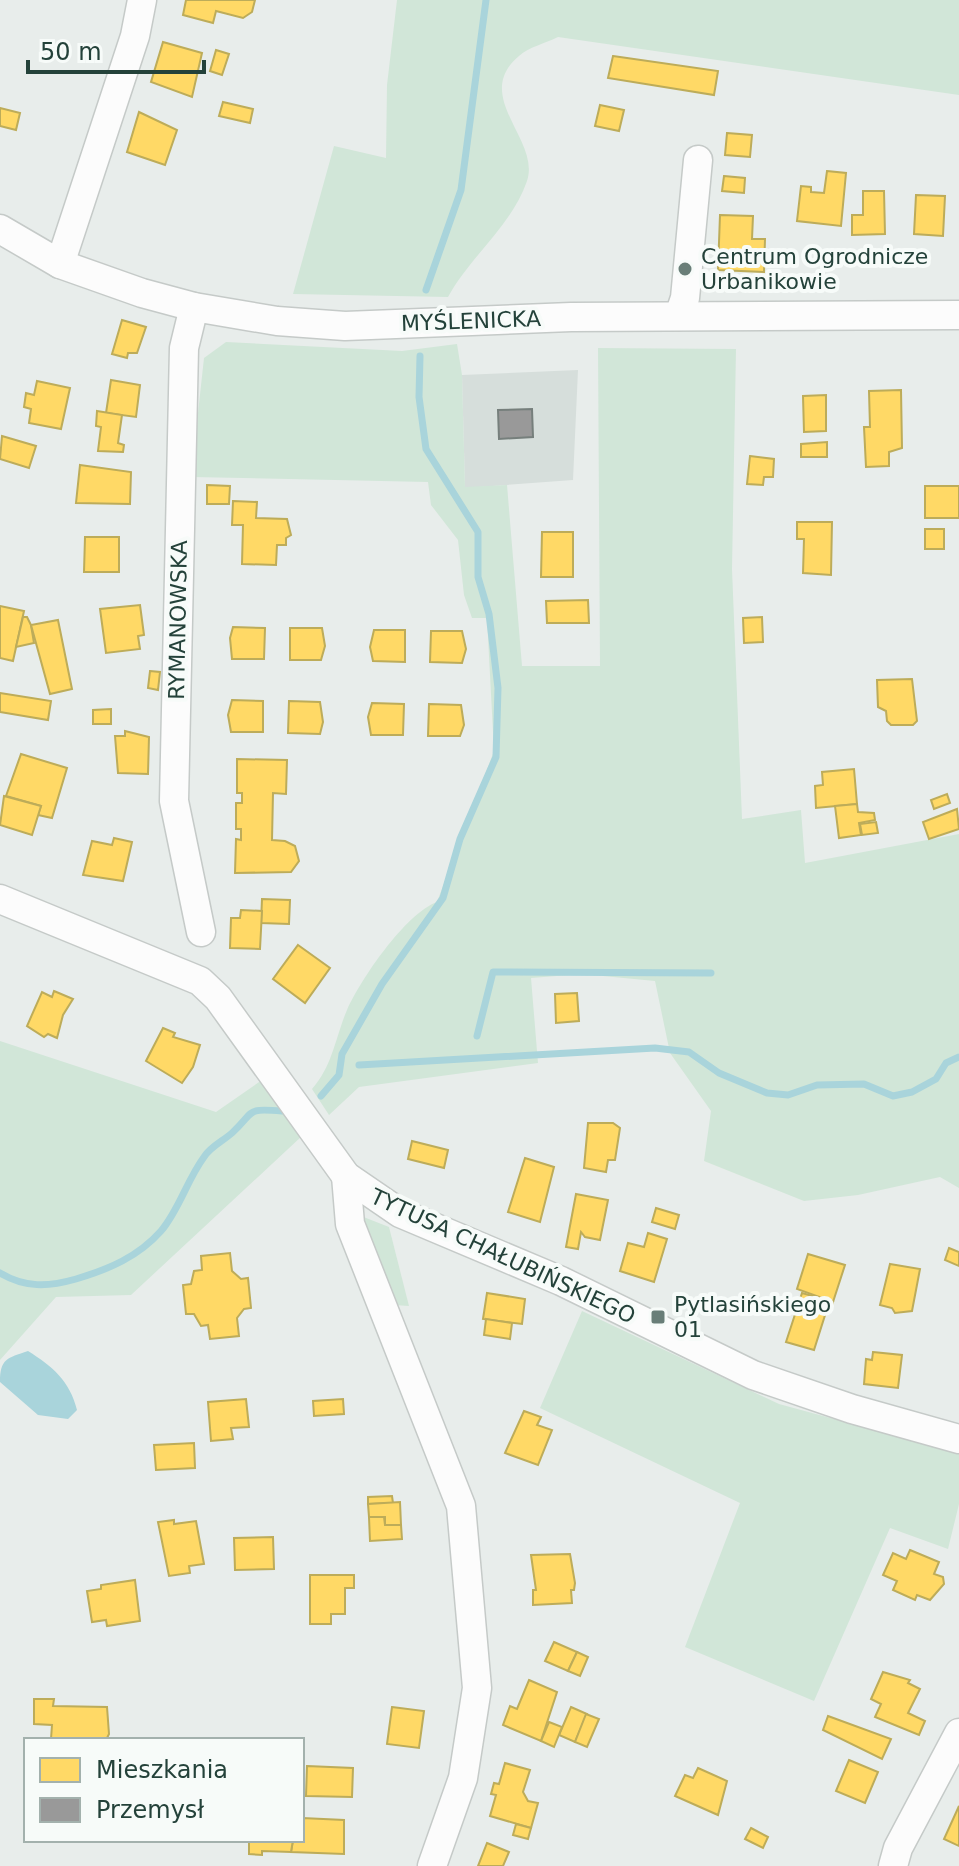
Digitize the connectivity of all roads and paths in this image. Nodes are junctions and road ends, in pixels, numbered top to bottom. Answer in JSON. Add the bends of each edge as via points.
{"nodes":[{"id":1,"x":142,"y":0,"type":"edge"},
{"id":2,"x":698,"y":160,"type":"dead end"},
{"id":3,"x":0,"y":229,"type":"edge"},
{"id":4,"x":60,"y":264,"type":"junction"},
{"id":5,"x":194,"y":307,"type":"junction"},
{"id":6,"x":959,"y":315,"type":"edge"},
{"id":7,"x":679,"y":316,"type":"junction"},
{"id":8,"x":0,"y":899,"type":"edge"},
{"id":9,"x":201,"y":932,"type":"dead end"},
{"id":10,"x":346,"y":1176,"type":"junction"},
{"id":11,"x":959,"y":1439,"type":"edge"},
{"id":12,"x":959,"y":1733,"type":"edge"},
{"id":13,"x":432,"y":1866,"type":"edge"},
{"id":14,"x":893,"y":1866,"type":"edge"}],
"edges":[{"from":1,"to":4,"type":"street"},
{"from":2,"to":7,"type":"street"},
{"from":3,"to":4,"type":"street","name":"MYŚLENICKA"},
{"from":4,"to":5,"type":"street","name":"MYŚLENICKA"},
{"from":5,"to":7,"type":"street","name":"MYŚLENICKA","via":[[345,326]]},
{"from":5,"to":9,"type":"street","name":"RYMANOWSKA","via":[[184,348],[174,801]]},
{"from":6,"to":7,"type":"street","name":"MYŚLENICKA"},
{"from":8,"to":10,"type":"street","name":"TYTUSA CHAŁUBIŃSKIEGO","via":[[200,981],[227,1010]]},
{"from":10,"to":11,"type":"street","name":"TYTUSA CHAŁUBIŃSKIEGO","via":[[400,1213],[561,1281],[753,1375]]},
{"from":10,"to":13,"type":"street","via":[[350,1224],[461,1506],[477,1688],[463,1778]]},
{"from":12,"to":14,"type":"street"}]}
